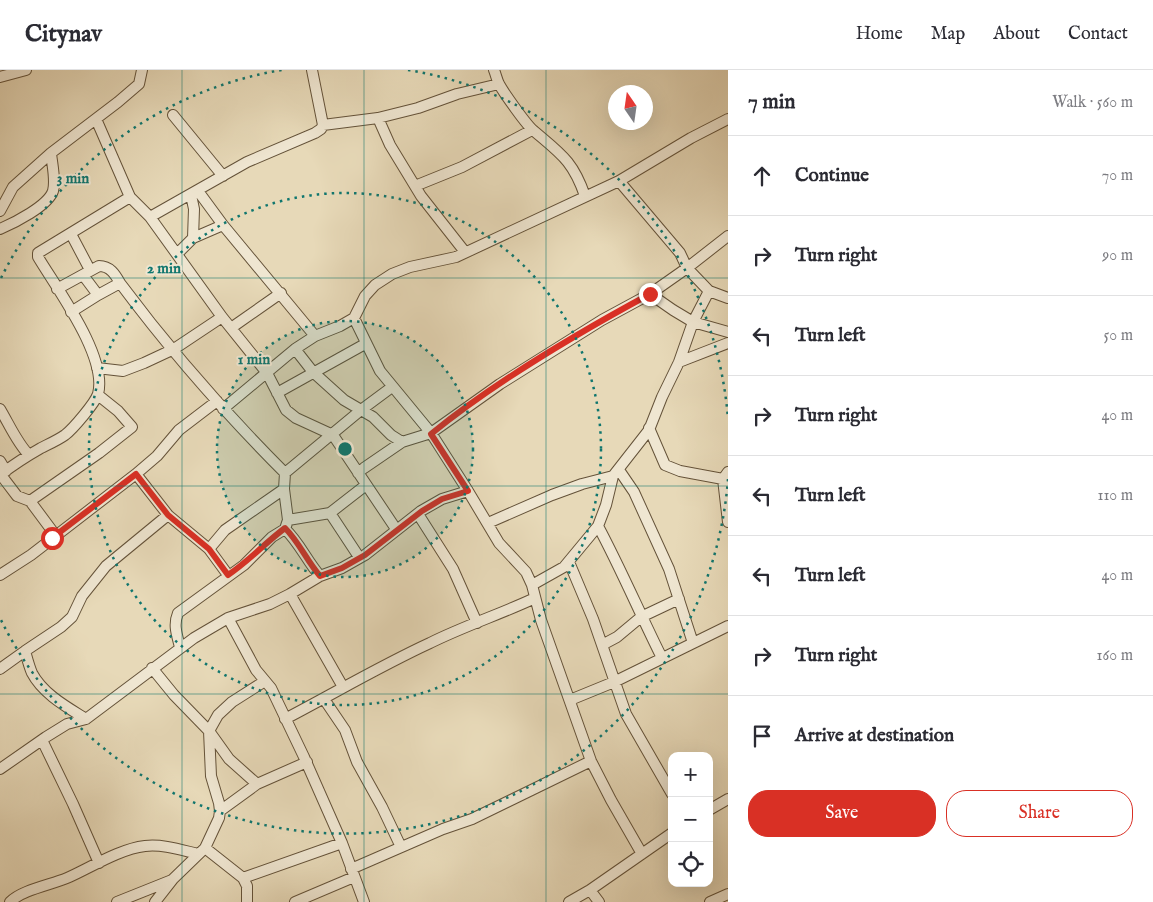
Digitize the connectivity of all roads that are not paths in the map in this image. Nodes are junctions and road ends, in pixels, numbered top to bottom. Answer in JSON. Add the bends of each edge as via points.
{"nodes":[{"id":1,"x":26,"y":70,"type":"edge"},
{"id":2,"x":142,"y":70,"type":"edge"},
{"id":3,"x":312,"y":70,"type":"edge"},
{"id":4,"x":494,"y":70,"type":"edge"},
{"id":5,"x":0,"y":77,"type":"edge"},
{"id":6,"x":499,"y":84,"type":"junction"},
{"id":7,"x":173,"y":115,"type":"dead end"},
{"id":8,"x":378,"y":118,"type":"junction"},
{"id":9,"x":96,"y":119,"type":"junction"},
{"id":10,"x":728,"y":119,"type":"edge"},
{"id":11,"x":323,"y":125,"type":"junction"},
{"id":12,"x":532,"y":130,"type":"junction"},
{"id":13,"x":52,"y":153,"type":"junction"},
{"id":14,"x":223,"y":176,"type":"junction"},
{"id":15,"x":620,"y":181,"type":"junction"},
{"id":16,"x":415,"y":186,"type":"junction"},
{"id":17,"x":194,"y":193,"type":"junction"},
{"id":18,"x":586,"y":196,"type":"junction"},
{"id":19,"x":130,"y":197,"type":"junction"},
{"id":20,"x":0,"y":211,"type":"edge"},
{"id":21,"x":150,"y":216,"type":"junction"},
{"id":22,"x":223,"y":225,"type":"junction"},
{"id":23,"x":0,"y":229,"type":"edge"},
{"id":24,"x":71,"y":234,"type":"junction"},
{"id":25,"x":728,"y":236,"type":"edge"},
{"id":26,"x":193,"y":238,"type":"junction"},
{"id":27,"x":465,"y":252,"type":"junction"},
{"id":28,"x":177,"y":254,"type":"junction"},
{"id":29,"x":688,"y":268,"type":"junction"},
{"id":30,"x":86,"y":272,"type":"junction"},
{"id":31,"x":120,"y":283,"type":"junction"},
{"id":32,"x":57,"y":289,"type":"junction"},
{"id":33,"x":709,"y":291,"type":"junction"},
{"id":34,"x":281,"y":294,"type":"junction"},
{"id":35,"x":650,"y":294,"type":"junction"},
{"id":36,"x":98,"y":296,"type":"junction"},
{"id":37,"x":728,"y":298,"type":"edge"},
{"id":38,"x":71,"y":312,"type":"junction"},
{"id":39,"x":222,"y":317,"type":"junction"},
{"id":40,"x":354,"y":318,"type":"junction"},
{"id":41,"x":693,"y":322,"type":"junction"},
{"id":42,"x":231,"y":328,"type":"junction"},
{"id":43,"x":728,"y":332,"type":"edge"},
{"id":44,"x":315,"y":336,"type":"junction"},
{"id":45,"x":728,"y":343,"type":"edge"},
{"id":46,"x":366,"y":344,"type":"junction"},
{"id":47,"x":174,"y":349,"type":"junction"},
{"id":48,"x":295,"y":349,"type":"junction"},
{"id":49,"x":679,"y":362,"type":"junction"},
{"id":50,"x":97,"y":368,"type":"junction"},
{"id":51,"x":313,"y":372,"type":"junction"},
{"id":52,"x":267,"y":373,"type":"junction"},
{"id":53,"x":392,"y":387,"type":"junction"},
{"id":54,"x":277,"y":393,"type":"junction"},
{"id":55,"x":98,"y":395,"type":"junction"},
{"id":56,"x":220,"y":405,"type":"junction"},
{"id":57,"x":0,"y":409,"type":"edge"},
{"id":58,"x":361,"y":410,"type":"junction"},
{"id":59,"x":649,"y":428,"type":"junction"},
{"id":60,"x":431,"y":434,"type":"junction"},
{"id":61,"x":333,"y":435,"type":"junction"},
{"id":62,"x":402,"y":442,"type":"junction"},
{"id":63,"x":29,"y":455,"type":"junction"},
{"id":64,"x":0,"y":461,"type":"edge"},
{"id":65,"x":2,"y":473,"type":"edge"},
{"id":66,"x":285,"y":473,"type":"junction"},
{"id":67,"x":358,"y":473,"type":"junction"},
{"id":68,"x":616,"y":473,"type":"junction"},
{"id":69,"x":136,"y":474,"type":"junction"},
{"id":70,"x":725,"y":476,"type":"edge"},
{"id":71,"x":366,"y":485,"type":"junction"},
{"id":72,"x":284,"y":489,"type":"junction"},
{"id":73,"x":468,"y":491,"type":"junction"},
{"id":74,"x":30,"y":501,"type":"junction"},
{"id":75,"x":330,"y":513,"type":"junction"},
{"id":76,"x":418,"y":514,"type":"junction"},
{"id":77,"x":168,"y":515,"type":"junction"},
{"id":78,"x":728,"y":522,"type":"edge"},
{"id":79,"x":488,"y":523,"type":"junction"},
{"id":80,"x":287,"y":524,"type":"junction"},
{"id":81,"x":598,"y":526,"type":"junction"},
{"id":82,"x":396,"y":529,"type":"junction"},
{"id":83,"x":56,"y":536,"type":"junction"},
{"id":84,"x":209,"y":549,"type":"junction"},
{"id":85,"x":359,"y":557,"type":"junction"},
{"id":86,"x":569,"y":562,"type":"junction"},
{"id":87,"x":0,"y":575,"type":"edge"},
{"id":88,"x":228,"y":575,"type":"junction"},
{"id":89,"x":320,"y":576,"type":"junction"},
{"id":90,"x":532,"y":584,"type":"junction"},
{"id":91,"x":290,"y":594,"type":"junction"},
{"id":92,"x":536,"y":598,"type":"junction"},
{"id":93,"x":680,"y":598,"type":"junction"},
{"id":94,"x":641,"y":617,"type":"junction"},
{"id":95,"x":228,"y":618,"type":"junction"},
{"id":96,"x":478,"y":623,"type":"junction"},
{"id":97,"x":728,"y":626,"type":"edge"},
{"id":98,"x":693,"y":643,"type":"junction"},
{"id":99,"x":602,"y":645,"type":"junction"},
{"id":100,"x":180,"y":647,"type":"junction"},
{"id":101,"x":24,"y":651,"type":"junction"},
{"id":102,"x":662,"y":658,"type":"junction"},
{"id":103,"x":152,"y":668,"type":"junction"},
{"id":104,"x":0,"y":669,"type":"edge"},
{"id":105,"x":610,"y":670,"type":"junction"},
{"id":106,"x":265,"y":681,"type":"junction"},
{"id":107,"x":614,"y":682,"type":"junction"},
{"id":108,"x":343,"y":687,"type":"junction"},
{"id":109,"x":600,"y":688,"type":"junction"},
{"id":110,"x":324,"y":699,"type":"junction"},
{"id":111,"x":570,"y":700,"type":"junction"},
{"id":112,"x":86,"y":719,"type":"junction"},
{"id":113,"x":285,"y":719,"type":"junction"},
{"id":114,"x":209,"y":731,"type":"junction"},
{"id":115,"x":42,"y":740,"type":"junction"},
{"id":116,"x":591,"y":761,"type":"junction"},
{"id":117,"x":306,"y":762,"type":"junction"},
{"id":118,"x":0,"y":769,"type":"edge"},
{"id":119,"x":257,"y":784,"type":"junction"},
{"id":120,"x":668,"y":787,"type":"edge"},
{"id":121,"x":728,"y":799,"type":"edge"},
{"id":122,"x":713,"y":808,"type":"edge"},
{"id":123,"x":220,"y":811,"type":"junction"},
{"id":124,"x":668,"y":836,"type":"edge"},
{"id":125,"x":342,"y":843,"type":"junction"},
{"id":126,"x":401,"y":847,"type":"junction"},
{"id":127,"x":201,"y":851,"type":"junction"},
{"id":128,"x":642,"y":854,"type":"junction"},
{"id":129,"x":99,"y":863,"type":"junction"},
{"id":130,"x":353,"y":873,"type":"junction"},
{"id":131,"x":243,"y":878,"type":"junction"},
{"id":132,"x":172,"y":879,"type":"junction"},
{"id":133,"x":590,"y":890,"type":"junction"},
{"id":134,"x":728,"y":894,"type":"edge"},
{"id":135,"x":10,"y":902,"type":"edge"},
{"id":136,"x":117,"y":902,"type":"edge"},
{"id":137,"x":155,"y":902,"type":"edge"},
{"id":138,"x":247,"y":902,"type":"edge"},
{"id":139,"x":295,"y":902,"type":"edge"},
{"id":140,"x":364,"y":902,"type":"edge"},
{"id":141,"x":569,"y":902,"type":"edge"},
{"id":142,"x":599,"y":902,"type":"edge"},
{"id":143,"x":710,"y":902,"type":"edge"}],
"edges":[{"from":1,"to":5,"type":"street"},
{"from":2,"to":9,"type":"street","via":[[139,84]]},
{"from":3,"to":11,"type":"street"},
{"from":4,"to":6,"type":"street"},
{"from":6,"to":8,"type":"street"},
{"from":6,"to":12,"type":"street"},
{"from":7,"to":14,"type":"street"},
{"from":8,"to":11,"type":"street"},
{"from":8,"to":16,"type":"street"},
{"from":9,"to":13,"type":"street"},
{"from":9,"to":19,"type":"street"},
{"from":10,"to":15,"type":"street"},
{"from":11,"to":14,"type":"street","via":[[315,133],[247,162]]},
{"from":12,"to":16,"type":"street"},
{"from":12,"to":18,"type":"street","via":[[569,163]]},
{"from":13,"to":20,"type":"street","via":[[12,187]]},
{"from":13,"to":23,"type":"street","via":[[54,184],[50,198]]},
{"from":14,"to":17,"type":"street"},
{"from":15,"to":18,"type":"street"},
{"from":15,"to":29,"type":"street","via":[[680,253]]},
{"from":16,"to":27,"type":"street"},
{"from":17,"to":21,"type":"street"},
{"from":17,"to":22,"type":"street"},
{"from":17,"to":26,"type":"street"},
{"from":18,"to":27,"type":"street"},
{"from":19,"to":21,"type":"street"},
{"from":19,"to":24,"type":"street"},
{"from":21,"to":28,"type":"street"},
{"from":22,"to":26,"type":"street"},
{"from":22,"to":34,"type":"street"},
{"from":24,"to":30,"type":"street"},
{"from":24,"to":32,"type":"street","via":[[38,253]]},
{"from":25,"to":29,"type":"street"},
{"from":26,"to":28,"type":"street"},
{"from":27,"to":40,"type":"street","via":[[392,274],[365,296]]},
{"from":28,"to":39,"type":"street"},
{"from":29,"to":33,"type":"street"},
{"from":29,"to":35,"type":"street"},
{"from":30,"to":31,"type":"street","via":[[99,266],[106,267]]},
{"from":30,"to":32,"type":"street"},
{"from":30,"to":36,"type":"street"},
{"from":31,"to":36,"type":"street"},
{"from":31,"to":47,"type":"street"},
{"from":32,"to":38,"type":"street"},
{"from":33,"to":37,"type":"street"},
{"from":33,"to":41,"type":"street"},
{"from":34,"to":42,"type":"street"},
{"from":34,"to":44,"type":"street"},
{"from":35,"to":41,"type":"street"},
{"from":35,"to":60,"type":"street","via":[[500,384]]},
{"from":36,"to":38,"type":"street"},
{"from":38,"to":50,"type":"street","via":[[88,342]]},
{"from":39,"to":42,"type":"street"},
{"from":39,"to":47,"type":"street"},
{"from":40,"to":44,"type":"street"},
{"from":40,"to":46,"type":"street"},
{"from":41,"to":43,"type":"street"},
{"from":41,"to":49,"type":"street"},
{"from":42,"to":52,"type":"street"},
{"from":44,"to":48,"type":"street"},
{"from":45,"to":49,"type":"street"},
{"from":46,"to":51,"type":"street"},
{"from":46,"to":53,"type":"street"},
{"from":47,"to":50,"type":"street","via":[[123,371]]},
{"from":47,"to":56,"type":"street"},
{"from":48,"to":51,"type":"street"},
{"from":48,"to":52,"type":"street"},
{"from":49,"to":59,"type":"street"},
{"from":50,"to":55,"type":"street"},
{"from":51,"to":54,"type":"street"},
{"from":51,"to":58,"type":"street","via":[[344,400]]},
{"from":52,"to":54,"type":"street"},
{"from":52,"to":56,"type":"street"},
{"from":53,"to":58,"type":"street"},
{"from":53,"to":60,"type":"street"},
{"from":54,"to":61,"type":"street","via":[[286,410],[296,418]]},
{"from":55,"to":63,"type":"street","via":[[65,435]]},
{"from":55,"to":74,"type":"street","via":[[118,410],[132,427]]},
{"from":56,"to":66,"type":"street"},
{"from":56,"to":69,"type":"street","via":[[180,430]]},
{"from":57,"to":63,"type":"street","via":[[21,447]]},
{"from":58,"to":61,"type":"street"},
{"from":58,"to":62,"type":"street"},
{"from":59,"to":68,"type":"street"},
{"from":59,"to":70,"type":"street","via":[[666,465],[680,471]]},
{"from":60,"to":62,"type":"street"},
{"from":60,"to":73,"type":"street"},
{"from":61,"to":66,"type":"street"},
{"from":61,"to":67,"type":"street"},
{"from":62,"to":67,"type":"street"},
{"from":63,"to":65,"type":"street"},
{"from":64,"to":65,"type":"street"},
{"from":65,"to":74,"type":"street","via":[[17,496]]},
{"from":66,"to":72,"type":"street"},
{"from":67,"to":71,"type":"street"},
{"from":68,"to":79,"type":"street","via":[[552,494]]},
{"from":68,"to":81,"type":"street"},
{"from":68,"to":93,"type":"street","via":[[634,492]]},
{"from":69,"to":77,"type":"street"},
{"from":69,"to":83,"type":"street"},
{"from":70,"to":78,"type":"street"},
{"from":71,"to":75,"type":"street"},
{"from":71,"to":82,"type":"street"},
{"from":72,"to":80,"type":"street"},
{"from":72,"to":84,"type":"street","via":[[225,530]]},
{"from":73,"to":76,"type":"street","via":[[442,499]]},
{"from":73,"to":79,"type":"street"},
{"from":74,"to":83,"type":"street"},
{"from":75,"to":80,"type":"street"},
{"from":75,"to":85,"type":"street"},
{"from":76,"to":82,"type":"street"},
{"from":76,"to":96,"type":"street","via":[[453,569]]},
{"from":77,"to":84,"type":"street"},
{"from":77,"to":101,"type":"street","via":[[106,566],[62,627]]},
{"from":79,"to":90,"type":"street"},
{"from":80,"to":88,"type":"street","via":[[244,565]]},
{"from":80,"to":89,"type":"street","via":[[310,565]]},
{"from":81,"to":86,"type":"street"},
{"from":81,"to":94,"type":"street"},
{"from":82,"to":85,"type":"street"},
{"from":83,"to":87,"type":"street"},
{"from":84,"to":88,"type":"street"},
{"from":85,"to":89,"type":"street"},
{"from":86,"to":90,"type":"street"},
{"from":86,"to":99,"type":"street"},
{"from":88,"to":100,"type":"street","via":[[178,613],[175,630]]},
{"from":89,"to":91,"type":"street"},
{"from":90,"to":92,"type":"street"},
{"from":91,"to":95,"type":"street"},
{"from":91,"to":108,"type":"street"},
{"from":92,"to":96,"type":"street"},
{"from":92,"to":111,"type":"street"},
{"from":93,"to":94,"type":"street"},
{"from":93,"to":98,"type":"street"},
{"from":94,"to":99,"type":"street"},
{"from":94,"to":102,"type":"street"},
{"from":95,"to":100,"type":"street"},
{"from":95,"to":106,"type":"street"},
{"from":96,"to":108,"type":"street"},
{"from":97,"to":98,"type":"street"},
{"from":98,"to":102,"type":"street"},
{"from":99,"to":105,"type":"street"},
{"from":100,"to":103,"type":"street"},
{"from":101,"to":104,"type":"street"},
{"from":101,"to":112,"type":"street","via":[[38,683]]},
{"from":102,"to":107,"type":"street"},
{"from":103,"to":112,"type":"street"},
{"from":103,"to":114,"type":"street"},
{"from":105,"to":107,"type":"street"},
{"from":105,"to":109,"type":"street"},
{"from":106,"to":113,"type":"street"},
{"from":106,"to":114,"type":"street","via":[[232,702],[218,715]]},
{"from":107,"to":109,"type":"street"},
{"from":107,"to":120,"type":"street","via":[[626,714]]},
{"from":108,"to":110,"type":"street"},
{"from":109,"to":111,"type":"street"},
{"from":110,"to":113,"type":"street"},
{"from":110,"to":126,"type":"street","via":[[345,730],[357,762]]},
{"from":111,"to":116,"type":"street"},
{"from":112,"to":115,"type":"street","via":[[67,724]]},
{"from":113,"to":117,"type":"street"},
{"from":114,"to":119,"type":"street","via":[[228,759]]},
{"from":114,"to":123,"type":"street","via":[[211,776]]},
{"from":115,"to":118,"type":"street"},
{"from":115,"to":129,"type":"street"},
{"from":116,"to":126,"type":"street","via":[[497,808]]},
{"from":116,"to":128,"type":"street"},
{"from":117,"to":119,"type":"street"},
{"from":117,"to":125,"type":"street"},
{"from":119,"to":123,"type":"street"},
{"from":121,"to":122,"type":"street"},
{"from":123,"to":127,"type":"street"},
{"from":124,"to":128,"type":"street"},
{"from":125,"to":130,"type":"street"},
{"from":125,"to":131,"type":"street"},
{"from":126,"to":130,"type":"street"},
{"from":127,"to":129,"type":"street","via":[[144,846]]},
{"from":127,"to":131,"type":"street"},
{"from":127,"to":132,"type":"street"},
{"from":128,"to":133,"type":"street"},
{"from":129,"to":135,"type":"street"},
{"from":130,"to":139,"type":"street"},
{"from":130,"to":140,"type":"street"},
{"from":131,"to":138,"type":"street","via":[[247,886]]},
{"from":132,"to":136,"type":"street"},
{"from":132,"to":137,"type":"street"},
{"from":133,"to":141,"type":"street"},
{"from":133,"to":142,"type":"street"},
{"from":134,"to":143,"type":"street"}]}
